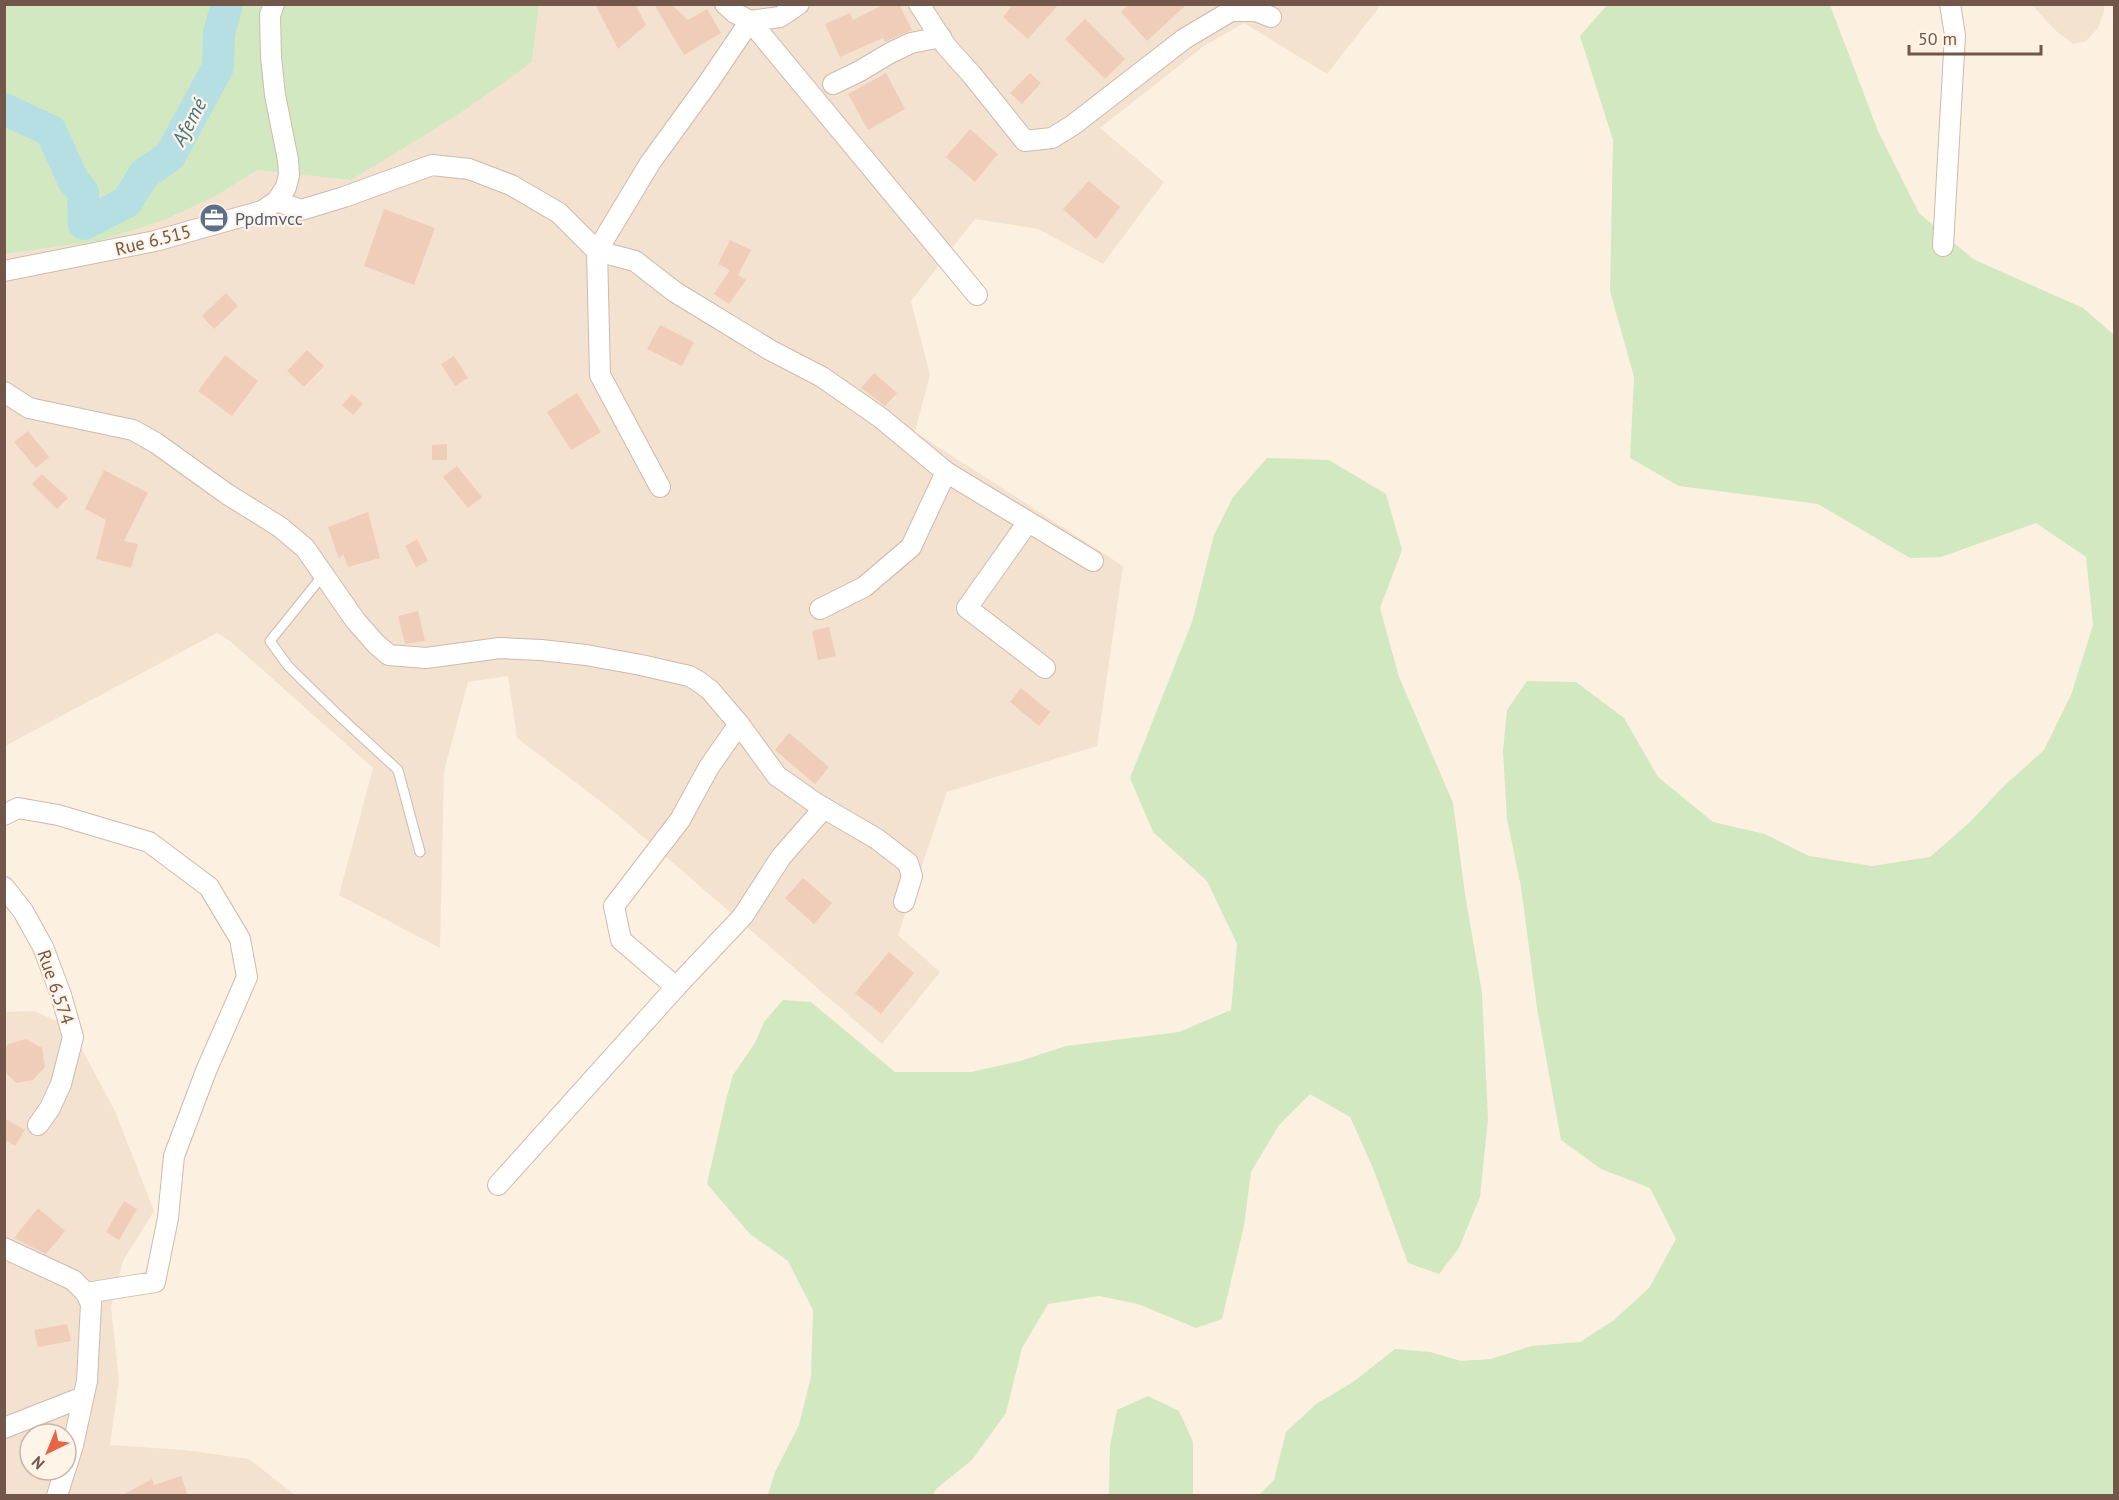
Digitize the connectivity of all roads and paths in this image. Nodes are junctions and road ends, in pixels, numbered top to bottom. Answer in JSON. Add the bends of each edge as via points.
{"nodes":[{"id":1,"x":274,"y":4,"type":"edge"},
{"id":2,"x":725,"y":4,"type":"edge"},
{"id":3,"x":799,"y":4,"type":"edge"},
{"id":4,"x":919,"y":4,"type":"edge"},
{"id":5,"x":1950,"y":4,"type":"edge"},
{"id":6,"x":1271,"y":17,"type":"dead end"},
{"id":7,"x":750,"y":21,"type":"junction"},
{"id":8,"x":940,"y":37,"type":"junction"},
{"id":9,"x":833,"y":84,"type":"dead end"},
{"id":10,"x":278,"y":201,"type":"junction"},
{"id":11,"x":1943,"y":246,"type":"dead end"},
{"id":12,"x":597,"y":251,"type":"junction"},
{"id":13,"x":4,"y":271,"type":"edge"},
{"id":14,"x":977,"y":295,"type":"dead end"},
{"id":15,"x":4,"y":392,"type":"edge"},
{"id":16,"x":946,"y":472,"type":"junction"},
{"id":17,"x":660,"y":487,"type":"dead end"},
{"id":18,"x":1028,"y":522,"type":"junction"},
{"id":19,"x":1093,"y":561,"type":"dead end"},
{"id":20,"x":324,"y":574,"type":"junction"},
{"id":21,"x":820,"y":609,"type":"dead end"},
{"id":22,"x":1045,"y":668,"type":"dead end"},
{"id":23,"x":739,"y":724,"type":"junction"},
{"id":24,"x":824,"y":808,"type":"junction"},
{"id":25,"x":4,"y":815,"type":"edge"},
{"id":26,"x":420,"y":852,"type":"dead end"},
{"id":27,"x":4,"y":887,"type":"edge"},
{"id":28,"x":904,"y":902,"type":"dead end"},
{"id":29,"x":676,"y":987,"type":"junction"},
{"id":30,"x":38,"y":1125,"type":"dead end"},
{"id":31,"x":498,"y":1185,"type":"dead end"},
{"id":32,"x":7,"y":1253,"type":"edge"},
{"id":33,"x":86,"y":1293,"type":"junction"},
{"id":34,"x":83,"y":1397,"type":"junction"},
{"id":35,"x":78,"y":1422,"type":"edge"},
{"id":36,"x":4,"y":1428,"type":"edge"}],
"edges":[{"from":1,"to":10,"type":"street","via":[[270,15],[271,57],[289,175]]},
{"from":2,"to":7,"type":"street"},
{"from":3,"to":7,"type":"street","via":[[780,16]]},
{"from":4,"to":8,"type":"street"},
{"from":5,"to":11,"type":"street","via":[[1955,35]]},
{"from":6,"to":8,"type":"street","via":[[1256,11],[1232,11],[1184,39],[1073,125],[1052,138],[1025,141]]},
{"from":7,"to":12,"type":"street","via":[[650,163]]},
{"from":7,"to":14,"type":"street"},
{"from":8,"to":9,"type":"street","via":[[911,43]]},
{"from":10,"to":12,"type":"street","via":[[302,210],[432,165],[470,169],[511,185],[559,213]]},
{"from":10,"to":13,"type":"street","name":"Rue 6.515","via":[[262,211],[154,241]]},
{"from":12,"to":16,"type":"street","via":[[635,261],[675,292],[822,377]]},
{"from":12,"to":17,"type":"street","via":[[600,375]]},
{"from":15,"to":20,"type":"street","via":[[29,408],[133,430],[156,443],[280,527],[305,548]]},
{"from":16,"to":18,"type":"street"},
{"from":16,"to":21,"type":"street","via":[[911,547],[864,587]]},
{"from":18,"to":19,"type":"street"},
{"from":18,"to":22,"type":"street","via":[[967,608]]},
{"from":20,"to":23,"type":"street","via":[[355,620],[390,655],[426,658],[500,648],[641,664],[698,681]]},
{"from":20,"to":26,"type":"lane","via":[[270,641],[296,674],[398,770]]},
{"from":23,"to":24,"type":"street","via":[[777,776]]},
{"from":23,"to":29,"type":"street","via":[[709,767],[680,820],[614,906],[621,940]]},
{"from":24,"to":28,"type":"street","via":[[878,839],[908,863],[912,876]]},
{"from":24,"to":29,"type":"street","via":[[781,857],[743,916]]},
{"from":25,"to":33,"type":"street","via":[[18,808],[58,814],[149,842],[209,887],[240,939],[247,977],[174,1156],[168,1218],[155,1282]]},
{"from":27,"to":30,"type":"street","name":"Rue 6.574","via":[[23,910],[43,947],[72,1037],[61,1084]]},
{"from":29,"to":31,"type":"street"},
{"from":32,"to":33,"type":"street","via":[[74,1280]]},
{"from":33,"to":34,"type":"street","via":[[91,1304]]},
{"from":34,"to":35,"type":"street"},
{"from":34,"to":36,"type":"street"}]}
